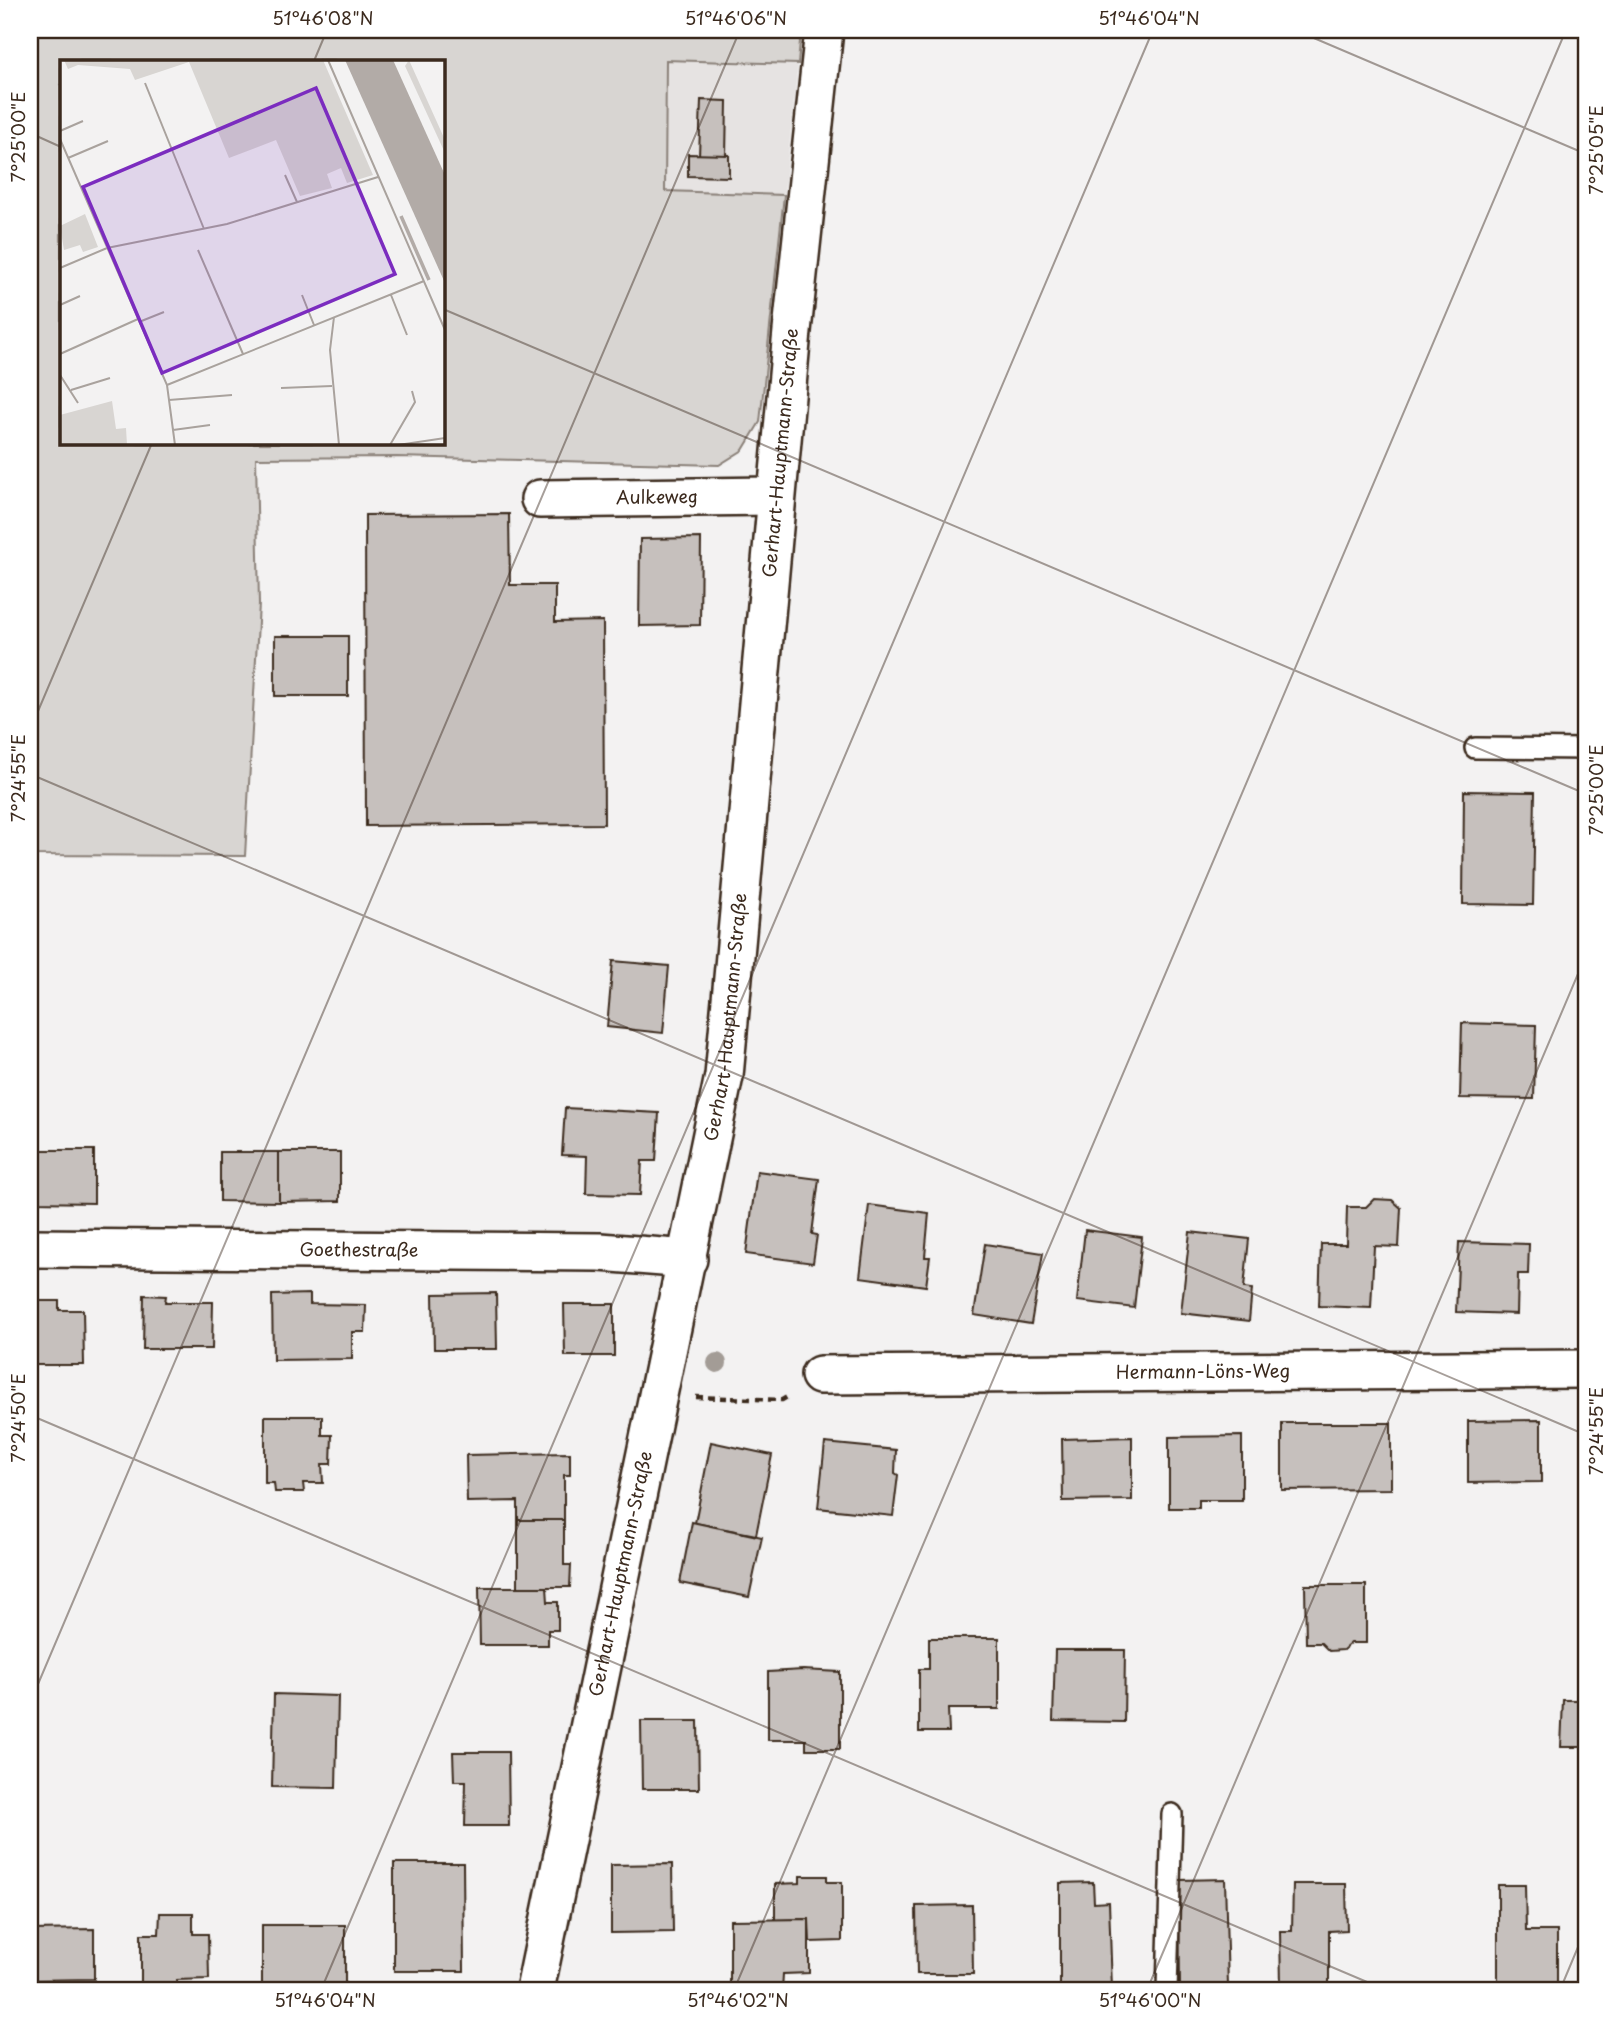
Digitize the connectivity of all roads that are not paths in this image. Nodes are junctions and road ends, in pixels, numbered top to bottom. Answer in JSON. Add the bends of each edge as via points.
{"nodes":[{"id":1,"x":824,"y":30,"type":"edge"},
{"id":2,"x":776,"y":496,"type":"junction"},
{"id":3,"x":540,"y":499,"type":"dead end"},
{"id":4,"x":1475,"y":748,"type":"dead end"},
{"id":5,"x":1586,"y":749,"type":"edge"},
{"id":6,"x":30,"y":1248,"type":"edge"},
{"id":7,"x":688,"y":1259,"type":"junction"},
{"id":8,"x":1586,"y":1369,"type":"edge"},
{"id":9,"x":820,"y":1374,"type":"road end"},
{"id":10,"x":1172,"y":1814,"type":"dead end"},
{"id":11,"x":535,"y":1990,"type":"edge"},
{"id":12,"x":1167,"y":1990,"type":"edge"}],
"edges":[{"from":1,"to":2,"type":"street","name":"Gerhart-Hauptmann-Straße"},
{"from":2,"to":3,"type":"street","name":"Aulkeweg"},
{"from":2,"to":7,"type":"street","name":"Gerhart-Hauptmann-Straße","via":[[724,1076]]},
{"from":4,"to":5,"type":"lane"},
{"from":6,"to":7,"type":"street","name":"Goethestraße","via":[[600,1252]]},
{"from":7,"to":11,"type":"street","name":"Gerhart-Hauptmann-Straße"},
{"from":8,"to":9,"type":"street","name":"Hermann-Löns-Weg"},
{"from":10,"to":12,"type":"lane"}]}
